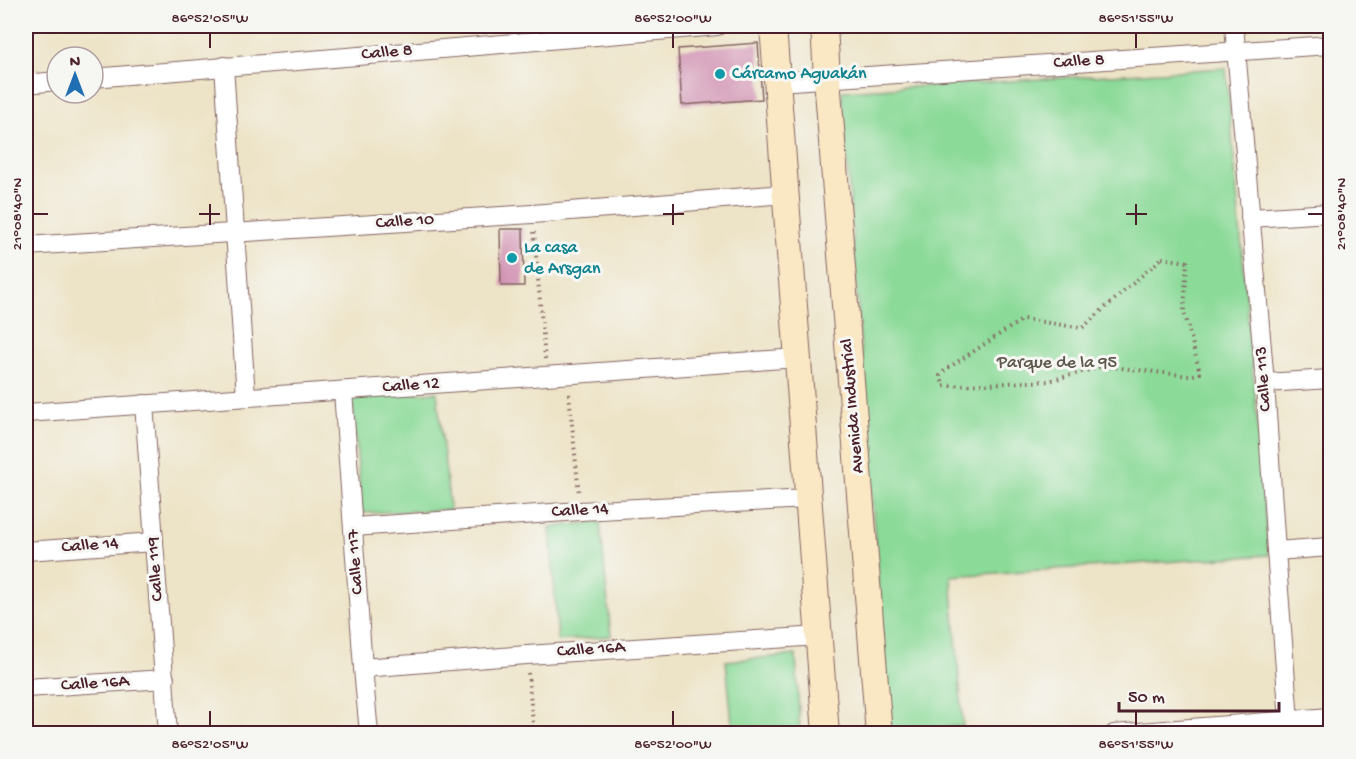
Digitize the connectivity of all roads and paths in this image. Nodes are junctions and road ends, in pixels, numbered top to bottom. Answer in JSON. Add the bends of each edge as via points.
{"nodes":[{"id":1,"x":717,"y":26,"type":"edge"},
{"id":2,"x":773,"y":26,"type":"edge"},
{"id":3,"x":824,"y":26,"type":"edge"},
{"id":4,"x":1234,"y":26,"type":"edge"},
{"id":5,"x":1330,"y":45,"type":"edge"},
{"id":6,"x":1236,"y":52,"type":"junction"},
{"id":7,"x":224,"y":66,"type":"junction"},
{"id":8,"x":105,"y":77,"type":"edge"},
{"id":9,"x":827,"y":78,"type":"junction"},
{"id":10,"x":45,"y":82,"type":"edge"},
{"id":11,"x":777,"y":82,"type":"junction"},
{"id":12,"x":26,"y":84,"type":"edge"},
{"id":13,"x":785,"y":194,"type":"junction"},
{"id":14,"x":1330,"y":213,"type":"edge"},
{"id":15,"x":532,"y":214,"type":"junction"},
{"id":16,"x":1250,"y":218,"type":"junction"},
{"id":17,"x":234,"y":233,"type":"junction"},
{"id":18,"x":26,"y":246,"type":"edge"},
{"id":19,"x":1082,"y":328,"type":"joint"},
{"id":20,"x":797,"y":358,"type":"junction"},
{"id":21,"x":568,"y":375,"type":"junction"},
{"id":22,"x":547,"y":376,"type":"junction"},
{"id":23,"x":1330,"y":379,"type":"edge"},
{"id":24,"x":1265,"y":383,"type":"junction"},
{"id":25,"x":342,"y":391,"type":"junction"},
{"id":26,"x":246,"y":397,"type":"junction"},
{"id":27,"x":144,"y":404,"type":"junction"},
{"id":28,"x":26,"y":413,"type":"edge"},
{"id":29,"x":808,"y":499,"type":"junction"},
{"id":30,"x":580,"y":511,"type":"junction"},
{"id":31,"x":354,"y":527,"type":"junction"},
{"id":32,"x":154,"y":542,"type":"junction"},
{"id":33,"x":1330,"y":547,"type":"edge"},
{"id":34,"x":26,"y":551,"type":"edge"},
{"id":35,"x":1276,"y":551,"type":"junction"},
{"id":36,"x":819,"y":636,"type":"junction"},
{"id":37,"x":527,"y":655,"type":"junction"},
{"id":38,"x":363,"y":668,"type":"junction"},
{"id":39,"x":165,"y":679,"type":"junction"},
{"id":40,"x":26,"y":688,"type":"edge"},
{"id":41,"x":1330,"y":717,"type":"edge"},
{"id":42,"x":1290,"y":727,"type":"edge"},
{"id":43,"x":168,"y":734,"type":"edge"},
{"id":44,"x":369,"y":734,"type":"edge"},
{"id":45,"x":534,"y":734,"type":"edge"},
{"id":46,"x":826,"y":734,"type":"edge"},
{"id":47,"x":879,"y":734,"type":"edge"},
{"id":48,"x":1114,"y":734,"type":"edge"}],
"edges":[{"from":1,"to":7,"type":"street","name":"Calle 8"},
{"from":2,"to":11,"type":"street"},
{"from":3,"to":9,"type":"street","name":"Avenida Industrial"},
{"from":4,"to":6,"type":"street","name":"Calle 113"},
{"from":5,"to":6,"type":"street","name":"Calle 8"},
{"from":6,"to":9,"type":"street","name":"Calle 8"},
{"from":6,"to":16,"type":"street","name":"Calle 113"},
{"from":7,"to":8,"type":"street","name":"Calle 8"},
{"from":7,"to":17,"type":"street"},
{"from":9,"to":11,"type":"street"},
{"from":9,"to":47,"type":"street","name":"Avenida Industrial"},
{"from":10,"to":12,"type":"street"},
{"from":11,"to":13,"type":"street"},
{"from":13,"to":15,"type":"street","name":"Calle 10"},
{"from":13,"to":20,"type":"street"},
{"from":14,"to":16,"type":"street"},
{"from":15,"to":17,"type":"street","name":"Calle 10"},
{"from":15,"to":22,"type":"path"},
{"from":16,"to":24,"type":"street","name":"Calle 113"},
{"from":17,"to":18,"type":"street","name":"Calle 10"},
{"from":17,"to":26,"type":"street"},
{"from":19,"to":19,"type":"path","via":[[1023,319],[940,376],[944,386],[1049,381],[1104,366],[1190,376],[1200,373],[1184,311],[1187,262],[1162,258]]},
{"from":20,"to":21,"type":"street","name":"Calle 12"},
{"from":20,"to":29,"type":"street"},
{"from":21,"to":22,"type":"street","name":"Calle 12"},
{"from":21,"to":30,"type":"path"},
{"from":22,"to":25,"type":"street","name":"Calle 12"},
{"from":23,"to":24,"type":"street"},
{"from":24,"to":35,"type":"street","name":"Calle 113"},
{"from":25,"to":26,"type":"street","name":"Calle 12"},
{"from":25,"to":31,"type":"street","name":"Calle 117"},
{"from":26,"to":27,"type":"street","name":"Calle 12"},
{"from":27,"to":28,"type":"street","name":"Calle 12"},
{"from":27,"to":32,"type":"street","name":"Calle 119"},
{"from":29,"to":30,"type":"street","name":"Calle 14"},
{"from":29,"to":36,"type":"street"},
{"from":30,"to":31,"type":"street","name":"Calle 14"},
{"from":31,"to":38,"type":"street","name":"Calle 117"},
{"from":32,"to":34,"type":"street","name":"Calle 14"},
{"from":32,"to":39,"type":"street","name":"Calle 119"},
{"from":33,"to":35,"type":"street"},
{"from":35,"to":42,"type":"street","name":"Calle 113"},
{"from":36,"to":37,"type":"street","name":"Calle 16A"},
{"from":36,"to":46,"type":"street"},
{"from":37,"to":38,"type":"street","name":"Calle 16A"},
{"from":37,"to":45,"type":"path"},
{"from":38,"to":44,"type":"street","name":"Calle 117"},
{"from":39,"to":40,"type":"street","name":"Calle 16A"},
{"from":39,"to":43,"type":"street","name":"Calle 119"},
{"from":41,"to":42,"type":"street"},
{"from":42,"to":48,"type":"street"}]}
